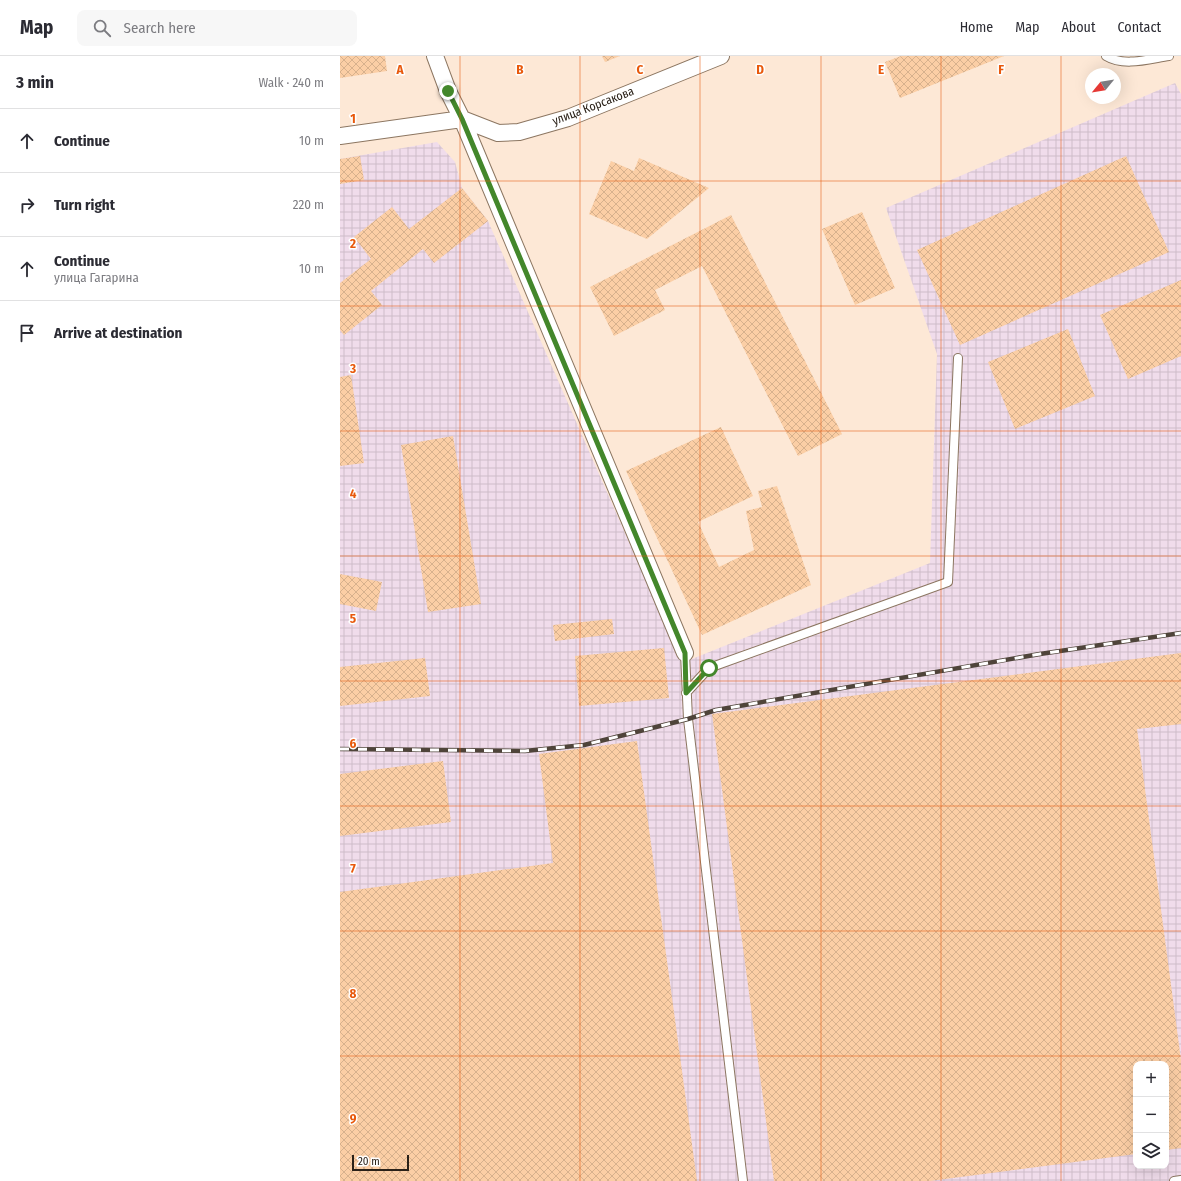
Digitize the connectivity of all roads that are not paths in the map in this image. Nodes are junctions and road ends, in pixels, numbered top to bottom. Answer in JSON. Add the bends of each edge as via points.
{"nodes":[{"id":1,"x":435,"y":56,"type":"edge"},
{"id":2,"x":721,"y":56,"type":"edge"},
{"id":3,"x":1106,"y":56,"type":"edge"},
{"id":4,"x":1169,"y":56,"type":"edge"},
{"id":5,"x":462,"y":119,"type":"junction"},
{"id":6,"x":340,"y":136,"type":"edge"},
{"id":7,"x":958,"y":358,"type":"dead end"},
{"id":8,"x":685,"y":653,"type":"joint"},
{"id":9,"x":686,"y":693,"type":"junction"},
{"id":10,"x":1181,"y":1180,"type":"edge"},
{"id":11,"x":743,"y":1181,"type":"edge"},
{"id":12,"x":1174,"y":1181,"type":"edge"}],
"edges":[{"from":1,"to":5,"type":"street"},
{"from":2,"to":5,"type":"street","name":"улица Корсакова","via":[[568,118],[519,132],[498,133]]},
{"from":3,"to":4,"type":"lane","via":[[1123,62]]},
{"from":5,"to":6,"type":"street"},
{"from":5,"to":8,"type":"street"},
{"from":7,"to":9,"type":"lane","via":[[948,582],[709,668]]},
{"from":8,"to":9,"type":"lane"},
{"from":9,"to":11,"type":"lane"},
{"from":10,"to":12,"type":"lane"}]}
